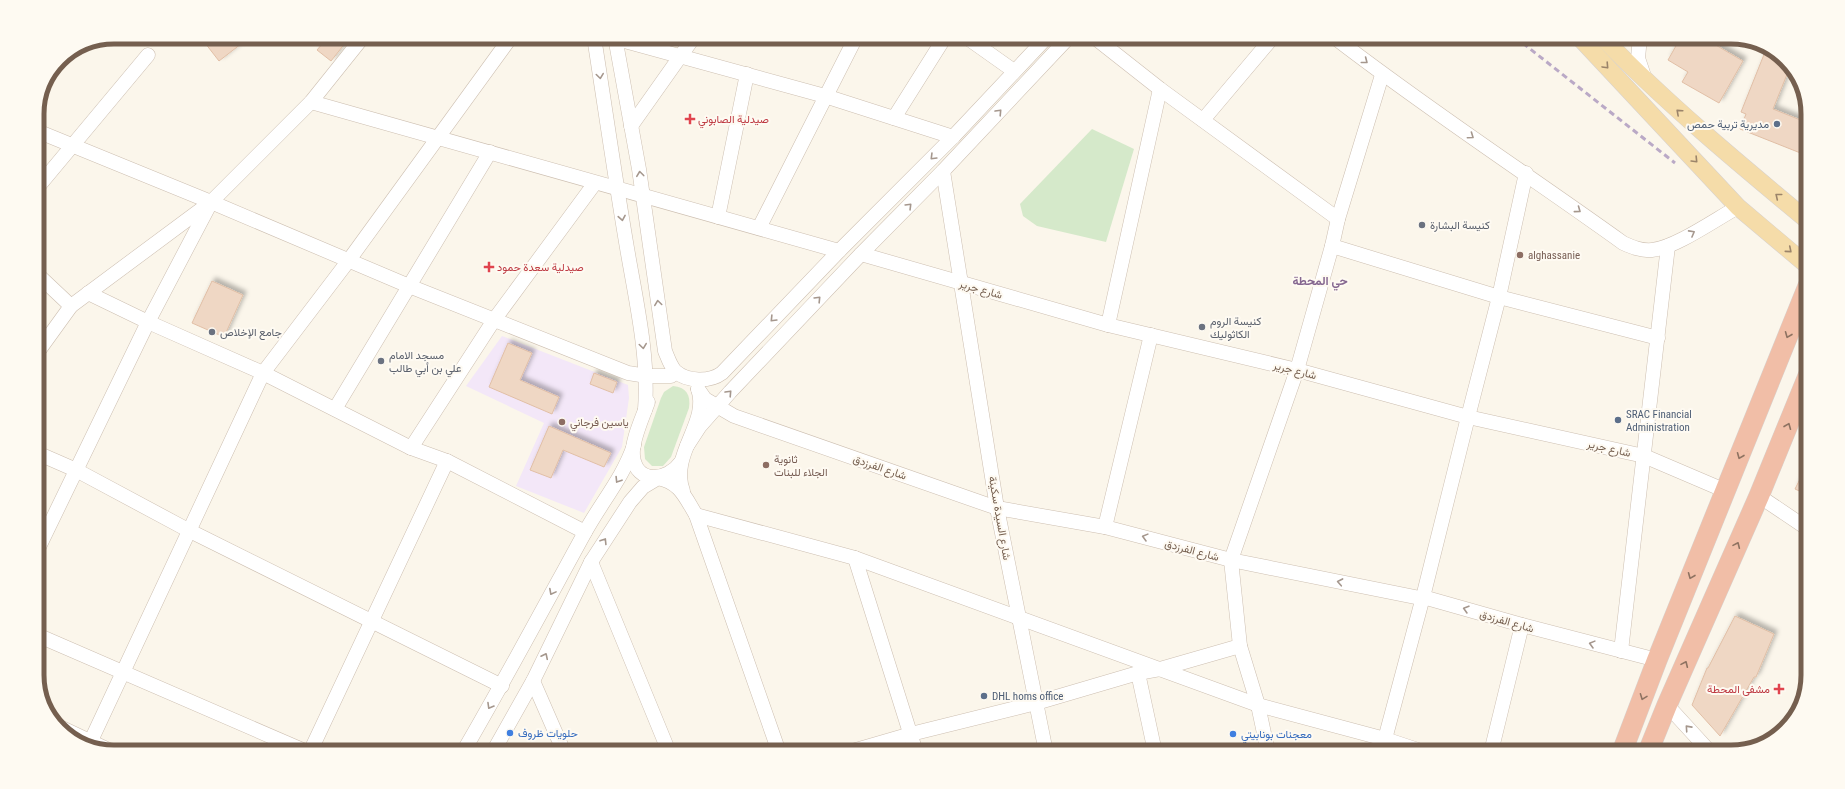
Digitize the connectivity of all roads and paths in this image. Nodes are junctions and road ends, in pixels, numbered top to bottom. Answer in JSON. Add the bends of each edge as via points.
{"nodes":[{"id":1,"x":357,"y":44,"type":"edge"},
{"id":2,"x":506,"y":44,"type":"edge"},
{"id":3,"x":595,"y":44,"type":"edge"},
{"id":4,"x":615,"y":44,"type":"edge"},
{"id":5,"x":636,"y":44,"type":"edge"},
{"id":6,"x":689,"y":44,"type":"edge"},
{"id":7,"x":852,"y":44,"type":"edge"},
{"id":8,"x":941,"y":44,"type":"edge"},
{"id":9,"x":976,"y":44,"type":"edge"},
{"id":10,"x":1040,"y":44,"type":"edge"},
{"id":11,"x":1062,"y":44,"type":"edge"},
{"id":12,"x":1103,"y":44,"type":"edge"},
{"id":13,"x":1267,"y":44,"type":"edge"},
{"id":14,"x":1343,"y":44,"type":"edge"},
{"id":15,"x":1586,"y":44,"type":"edge"},
{"id":16,"x":1609,"y":44,"type":"edge"},
{"id":17,"x":1639,"y":44,"type":"edge"},
{"id":18,"x":148,"y":55,"type":"dead end"},
{"id":19,"x":681,"y":56,"type":"junction"},
{"id":20,"x":1014,"y":71,"type":"junction"},
{"id":21,"x":747,"y":74,"type":"junction"},
{"id":22,"x":1382,"y":75,"type":"junction"},
{"id":23,"x":1645,"y":82,"type":"junction"},
{"id":24,"x":1160,"y":89,"type":"junction"},
{"id":25,"x":826,"y":96,"type":"junction"},
{"id":26,"x":311,"y":102,"type":"junction"},
{"id":27,"x":894,"y":118,"type":"junction"},
{"id":28,"x":1203,"y":120,"type":"junction"},
{"id":29,"x":632,"y":126,"type":"junction"},
{"id":30,"x":44,"y":134,"type":"edge"},
{"id":31,"x":439,"y":137,"type":"junction"},
{"id":32,"x":953,"y":137,"type":"junction"},
{"id":33,"x":73,"y":147,"type":"junction"},
{"id":34,"x":490,"y":152,"type":"junction"},
{"id":35,"x":943,"y":171,"type":"junction"},
{"id":36,"x":1526,"y":174,"type":"junction"},
{"id":37,"x":44,"y":180,"type":"edge"},
{"id":38,"x":595,"y":183,"type":"junction"},
{"id":39,"x":617,"y":189,"type":"junction"},
{"id":40,"x":642,"y":195,"type":"junction"},
{"id":41,"x":211,"y":202,"type":"junction"},
{"id":42,"x":1738,"y":207,"type":"junction"},
{"id":43,"x":1801,"y":215,"type":"edge"},
{"id":44,"x":718,"y":217,"type":"junction"},
{"id":45,"x":1338,"y":219,"type":"junction"},
{"id":46,"x":759,"y":228,"type":"junction"},
{"id":47,"x":1332,"y":246,"type":"junction"},
{"id":48,"x":1668,"y":246,"type":"junction"},
{"id":49,"x":839,"y":251,"type":"junction"},
{"id":50,"x":861,"y":254,"type":"junction"},
{"id":51,"x":349,"y":260,"type":"junction"},
{"id":52,"x":1801,"y":260,"type":"edge"},
{"id":53,"x":44,"y":281,"type":"edge"},
{"id":54,"x":961,"y":283,"type":"junction"},
{"id":55,"x":408,"y":286,"type":"junction"},
{"id":56,"x":88,"y":293,"type":"junction"},
{"id":57,"x":1499,"y":297,"type":"junction"},
{"id":58,"x":1801,"y":304,"type":"edge"},
{"id":59,"x":71,"y":306,"type":"junction"},
{"id":60,"x":494,"y":320,"type":"junction"},
{"id":61,"x":148,"y":322,"type":"junction"},
{"id":62,"x":1108,"y":325,"type":"junction"},
{"id":63,"x":1151,"y":335,"type":"junction"},
{"id":64,"x":1658,"y":338,"type":"junction"},
{"id":65,"x":44,"y":343,"type":"edge"},
{"id":66,"x":1297,"y":370,"type":"junction"},
{"id":67,"x":263,"y":373,"type":"junction"},
{"id":68,"x":628,"y":373,"type":"junction"},
{"id":69,"x":647,"y":376,"type":"junction"},
{"id":70,"x":677,"y":376,"type":"junction"},
{"id":71,"x":698,"y":389,"type":"junction"},
{"id":72,"x":1801,"y":393,"type":"edge"},
{"id":73,"x":646,"y":406,"type":"junction"},
{"id":74,"x":716,"y":407,"type":"junction"},
{"id":75,"x":335,"y":409,"type":"junction"},
{"id":76,"x":734,"y":416,"type":"junction"},
{"id":77,"x":1468,"y":417,"type":"junction"},
{"id":78,"x":700,"y":426,"type":"junction"},
{"id":79,"x":634,"y":445,"type":"junction"},
{"id":80,"x":687,"y":446,"type":"junction"},
{"id":81,"x":411,"y":448,"type":"junction"},
{"id":82,"x":44,"y":456,"type":"edge"},
{"id":83,"x":1644,"y":456,"type":"junction"},
{"id":84,"x":447,"y":461,"type":"junction"},
{"id":85,"x":681,"y":462,"type":"junction"},
{"id":86,"x":76,"y":470,"type":"junction"},
{"id":87,"x":658,"y":478,"type":"junction"},
{"id":88,"x":1726,"y":491,"type":"junction"},
{"id":89,"x":684,"y":495,"type":"junction"},
{"id":90,"x":1759,"y":496,"type":"junction"},
{"id":91,"x":997,"y":508,"type":"junction"},
{"id":92,"x":696,"y":515,"type":"junction"},
{"id":93,"x":1801,"y":524,"type":"edge"},
{"id":94,"x":1105,"y":527,"type":"junction"},
{"id":95,"x":188,"y":530,"type":"junction"},
{"id":96,"x":585,"y":532,"type":"junction"},
{"id":97,"x":44,"y":536,"type":"edge"},
{"id":98,"x":855,"y":558,"type":"junction"},
{"id":99,"x":1231,"y":560,"type":"junction"},
{"id":100,"x":591,"y":562,"type":"junction"},
{"id":101,"x":1422,"y":597,"type":"junction"},
{"id":102,"x":1019,"y":617,"type":"junction"},
{"id":103,"x":371,"y":620,"type":"junction"},
{"id":104,"x":1522,"y":625,"type":"junction"},
{"id":105,"x":44,"y":638,"type":"edge"},
{"id":106,"x":1240,"y":646,"type":"junction"},
{"id":107,"x":1621,"y":652,"type":"junction"},
{"id":108,"x":1656,"y":660,"type":"junction"},
{"id":109,"x":1160,"y":669,"type":"junction"},
{"id":110,"x":123,"y":671,"type":"junction"},
{"id":111,"x":1138,"y":673,"type":"junction"},
{"id":112,"x":533,"y":681,"type":"junction"},
{"id":113,"x":502,"y":686,"type":"junction"},
{"id":114,"x":1036,"y":703,"type":"junction"},
{"id":115,"x":1258,"y":704,"type":"junction"},
{"id":116,"x":1667,"y":705,"type":"junction"},
{"id":117,"x":911,"y":734,"type":"junction"},
{"id":118,"x":1385,"y":738,"type":"junction"},
{"id":119,"x":90,"y":741,"type":"edge"},
{"id":120,"x":292,"y":745,"type":"edge"},
{"id":121,"x":311,"y":745,"type":"edge"},
{"id":122,"x":467,"y":745,"type":"edge"},
{"id":123,"x":497,"y":745,"type":"edge"},
{"id":124,"x":561,"y":745,"type":"edge"},
{"id":125,"x":666,"y":745,"type":"edge"},
{"id":126,"x":777,"y":745,"type":"edge"},
{"id":127,"x":873,"y":745,"type":"edge"},
{"id":128,"x":914,"y":745,"type":"edge"},
{"id":129,"x":1045,"y":745,"type":"edge"},
{"id":130,"x":1153,"y":745,"type":"edge"},
{"id":131,"x":1267,"y":745,"type":"edge"},
{"id":132,"x":1404,"y":745,"type":"edge"},
{"id":133,"x":1493,"y":745,"type":"edge"},
{"id":134,"x":1625,"y":745,"type":"edge"},
{"id":135,"x":1651,"y":745,"type":"edge"},
{"id":136,"x":1704,"y":745,"type":"edge"}],
"edges":[{"from":1,"to":26,"type":"street"},
{"from":2,"to":31,"type":"street"},
{"from":3,"to":39,"type":"street","one_way":true},
{"from":4,"to":29,"type":"street","name":"شارع الفرزدق"},
{"from":5,"to":19,"type":"street"},
{"from":6,"to":19,"type":"street"},
{"from":7,"to":25,"type":"street"},
{"from":8,"to":27,"type":"street"},
{"from":9,"to":20,"type":"street"},
{"from":10,"to":20,"type":"street"},
{"from":35,"to":11,"type":"street","one_way":true},
{"from":12,"to":24,"type":"street"},
{"from":13,"to":28,"type":"street"},
{"from":14,"to":22,"type":"street","one_way":true},
{"from":15,"to":42,"type":"main road","one_way":true},
{"from":16,"to":23,"type":"main road"},
{"from":17,"to":23,"type":"street","via":[[1638,58]]},
{"from":18,"to":33,"type":"street"},
{"from":19,"to":21,"type":"street"},
{"from":19,"to":29,"type":"street"},
{"from":20,"to":32,"type":"street"},
{"from":21,"to":25,"type":"street"},
{"from":21,"to":44,"type":"street"},
{"from":22,"to":36,"type":"street","one_way":true},
{"from":22,"to":45,"type":"street"},
{"from":43,"to":23,"type":"main road","one_way":true},
{"from":24,"to":28,"type":"street"},
{"from":24,"to":62,"type":"street"},
{"from":25,"to":27,"type":"street"},
{"from":25,"to":46,"type":"street"},
{"from":26,"to":31,"type":"street"},
{"from":26,"to":41,"type":"street"},
{"from":27,"to":32,"type":"street"},
{"from":28,"to":45,"type":"street"},
{"from":40,"to":29,"type":"street","name":"شارع الفرزدق","one_way":true},
{"from":30,"to":33,"type":"street"},
{"from":31,"to":34,"type":"street"},
{"from":31,"to":51,"type":"street"},
{"from":32,"to":49,"type":"street","one_way":true},
{"from":33,"to":37,"type":"street"},
{"from":33,"to":41,"type":"street"},
{"from":34,"to":38,"type":"street"},
{"from":34,"to":55,"type":"street"},
{"from":50,"to":35,"type":"street","one_way":true},
{"from":35,"to":54,"type":"street","name":"شارع السيدة سكينة"},
{"from":36,"to":48,"type":"street","one_way":true,"via":[[1622,242],[1636,249],[1652,250]]},
{"from":36,"to":57,"type":"street"},
{"from":38,"to":39,"type":"street"},
{"from":38,"to":60,"type":"street"},
{"from":39,"to":40,"type":"street"},
{"from":39,"to":69,"type":"street","one_way":true},
{"from":40,"to":44,"type":"street"},
{"from":70,"to":40,"type":"street","name":"شارع الفرزدق","one_way":true,"via":[[665,351]]},
{"from":41,"to":51,"type":"street"},
{"from":41,"to":56,"type":"street"},
{"from":41,"to":61,"type":"street"},
{"from":48,"to":42,"type":"street","one_way":true},
{"from":42,"to":52,"type":"main road","one_way":true},
{"from":44,"to":46,"type":"street"},
{"from":45,"to":47,"type":"street"},
{"from":46,"to":49,"type":"street"},
{"from":47,"to":57,"type":"street"},
{"from":47,"to":66,"type":"street"},
{"from":48,"to":64,"type":"street"},
{"from":49,"to":70,"type":"street","one_way":true,"via":[[722,373],[715,378],[706,379]]},
{"from":50,"to":54,"type":"street","name":"شارع جرير"},
{"from":74,"to":50,"type":"street","one_way":true},
{"from":51,"to":55,"type":"street"},
{"from":51,"to":67,"type":"street"},
{"from":53,"to":59,"type":"street"},
{"from":54,"to":62,"type":"street","name":"شارع جرير"},
{"from":54,"to":91,"type":"street","name":"شارع السيدة سكينة"},
{"from":55,"to":60,"type":"street"},
{"from":55,"to":75,"type":"street"},
{"from":56,"to":59,"type":"street"},
{"from":56,"to":61,"type":"street"},
{"from":57,"to":64,"type":"street"},
{"from":57,"to":77,"type":"street"},
{"from":58,"to":88,"type":"highway","one_way":true},
{"from":59,"to":65,"type":"street"},
{"from":60,"to":68,"type":"street"},
{"from":60,"to":81,"type":"street"},
{"from":61,"to":67,"type":"street"},
{"from":61,"to":86,"type":"street"},
{"from":62,"to":63,"type":"street","name":"شارع جرير"},
{"from":63,"to":66,"type":"street","name":"شارع جرير"},
{"from":63,"to":94,"type":"street"},
{"from":64,"to":83,"type":"street"},
{"from":66,"to":77,"type":"street","name":"شارع جرير"},
{"from":66,"to":99,"type":"street"},
{"from":67,"to":75,"type":"street"},
{"from":67,"to":95,"type":"street"},
{"from":68,"to":69,"type":"street"},
{"from":68,"to":73,"type":"street","via":[[642,386]]},
{"from":69,"to":70,"type":"street"},
{"from":69,"to":73,"type":"street"},
{"from":70,"to":71,"type":"street","name":"شارع الفرزدق","via":[[692,382]]},
{"from":70,"to":73,"type":"street","via":[[663,379],[656,386]]},
{"from":71,"to":74,"type":"street","name":"شارع الفرزدق","via":[[705,399]]},
{"from":71,"to":80,"type":"street","via":[[700,410]]},
{"from":90,"to":72,"type":"highway","one_way":true},
{"from":73,"to":79,"type":"street"},
{"from":74,"to":76,"type":"street","name":"شارع الفرزدق"},
{"from":74,"to":78,"type":"street"},
{"from":75,"to":81,"type":"street"},
{"from":76,"to":78,"type":"street","via":[[721,415],[709,419]]},
{"from":76,"to":91,"type":"street","name":"شارع الفرزدق"},
{"from":77,"to":83,"type":"street","name":"شارع جرير"},
{"from":77,"to":101,"type":"street"},
{"from":78,"to":80,"type":"street"},
{"from":79,"to":87,"type":"street","via":[[635,464],[640,471]]},
{"from":79,"to":96,"type":"street","one_way":true,"via":[[622,475]]},
{"from":80,"to":85,"type":"street"},
{"from":81,"to":84,"type":"street"},
{"from":82,"to":86,"type":"street"},
{"from":83,"to":88,"type":"street","name":"شارع جرير"},
{"from":83,"to":107,"type":"street"},
{"from":84,"to":96,"type":"street"},
{"from":84,"to":103,"type":"street"},
{"from":85,"to":87,"type":"street","via":[[667,476]]},
{"from":85,"to":89,"type":"street","via":[[679,475]]},
{"from":86,"to":95,"type":"street"},
{"from":86,"to":97,"type":"street"},
{"from":87,"to":89,"type":"street","via":[[674,483]]},
{"from":100,"to":87,"type":"street","one_way":true,"via":[[630,502],[643,487]]},
{"from":88,"to":108,"type":"highway","one_way":true},
{"from":89,"to":92,"type":"street"},
{"from":90,"to":93,"type":"street"},
{"from":116,"to":90,"type":"highway","one_way":true},
{"from":91,"to":94,"type":"street","name":"شارع الفرزدق"},
{"from":91,"to":102,"type":"street","name":"شارع السيدة سكينة"},
{"from":92,"to":98,"type":"street"},
{"from":92,"to":126,"type":"street"},
{"from":99,"to":94,"type":"street","name":"شارع الفرزدق","one_way":true},
{"from":95,"to":103,"type":"street"},
{"from":95,"to":110,"type":"street"},
{"from":96,"to":113,"type":"street","one_way":true},
{"from":98,"to":102,"type":"street"},
{"from":98,"to":117,"type":"street"},
{"from":101,"to":99,"type":"street","name":"شارع الفرزدق","one_way":true},
{"from":99,"to":106,"type":"street"},
{"from":112,"to":100,"type":"street","one_way":true},
{"from":100,"to":125,"type":"street"},
{"from":104,"to":101,"type":"street","name":"شارع الفرزدق","one_way":true},
{"from":101,"to":118,"type":"street"},
{"from":102,"to":109,"type":"street"},
{"from":102,"to":114,"type":"street","name":"شارع السيدة سكينة"},
{"from":103,"to":113,"type":"street"},
{"from":103,"to":121,"type":"street"},
{"from":107,"to":104,"type":"street","name":"شارع الفرزدق","one_way":true},
{"from":104,"to":133,"type":"street"},
{"from":105,"to":110,"type":"street"},
{"from":106,"to":109,"type":"street"},
{"from":106,"to":115,"type":"street"},
{"from":107,"to":108,"type":"street","name":"شارع الفرزدق"},
{"from":108,"to":134,"type":"highway","one_way":true},
{"from":109,"to":111,"type":"street"},
{"from":109,"to":115,"type":"street"},
{"from":110,"to":119,"type":"street"},
{"from":110,"to":120,"type":"street"},
{"from":111,"to":114,"type":"street"},
{"from":111,"to":130,"type":"street"},
{"from":112,"to":123,"type":"street"},
{"from":112,"to":124,"type":"street"},
{"from":113,"to":122,"type":"street","one_way":true},
{"from":114,"to":117,"type":"street"},
{"from":114,"to":129,"type":"street","name":"شارع السيدة سكينة"},
{"from":115,"to":118,"type":"street"},
{"from":115,"to":131,"type":"street"},
{"from":116,"to":135,"type":"highway"},
{"from":136,"to":116,"type":"street","one_way":true},
{"from":117,"to":127,"type":"street"},
{"from":117,"to":128,"type":"street"},
{"from":118,"to":132,"type":"street"}]}
